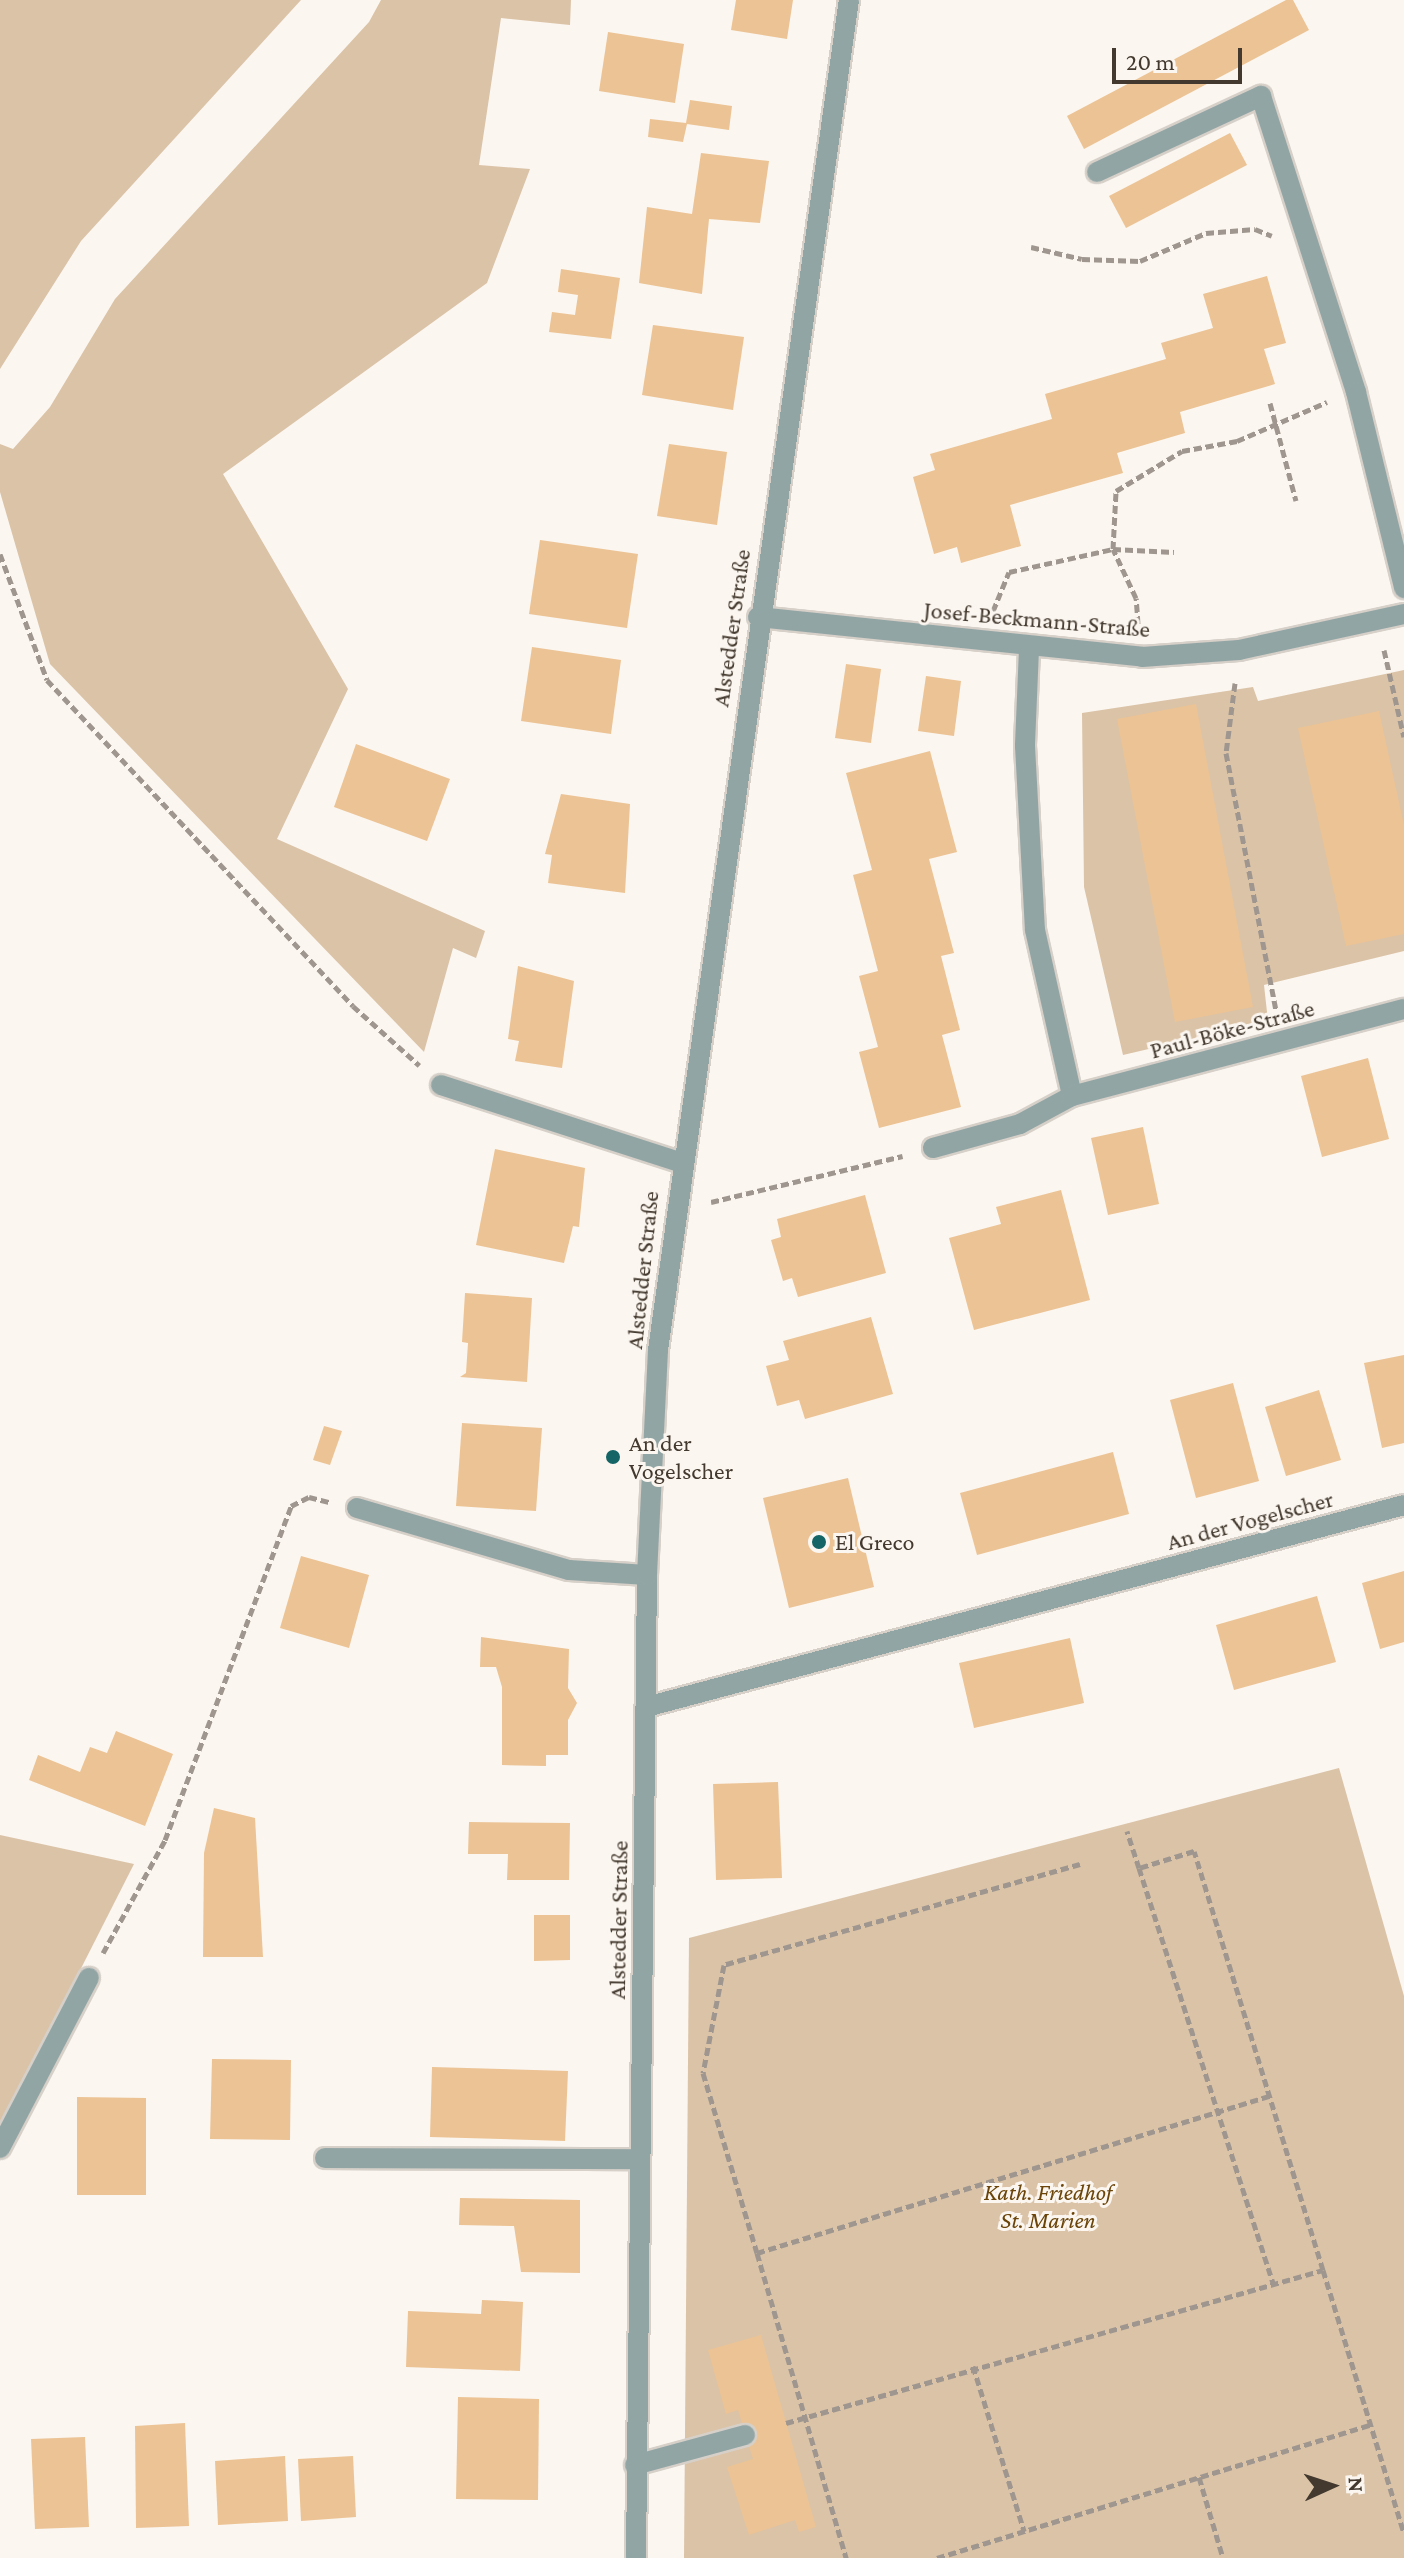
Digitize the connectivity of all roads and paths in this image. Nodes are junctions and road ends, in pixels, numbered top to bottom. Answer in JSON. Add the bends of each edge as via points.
{"nodes":[{"id":1,"x":849,"y":0,"type":"edge"},
{"id":2,"x":1097,"y":172,"type":"dead end"},
{"id":3,"x":1031,"y":247,"type":"dead end"},
{"id":4,"x":1311,"y":251,"type":"junction"},
{"id":5,"x":1356,"y":392,"type":"junction"},
{"id":6,"x":1270,"y":403,"type":"dead end"},
{"id":7,"x":1274,"y":420,"type":"junction"},
{"id":8,"x":1296,"y":501,"type":"dead end"},
{"id":9,"x":1113,"y":549,"type":"junction"},
{"id":10,"x":1174,"y":552,"type":"dead end"},
{"id":11,"x":0,"y":554,"type":"edge"},
{"id":12,"x":1404,"y":588,"type":"edge"},
{"id":13,"x":1404,"y":614,"type":"edge"},
{"id":14,"x":758,"y":617,"type":"junction"},
{"id":15,"x":1377,"y":621,"type":"junction"},
{"id":16,"x":980,"y":642,"type":"junction"},
{"id":17,"x":1029,"y":649,"type":"junction"},
{"id":18,"x":1239,"y":650,"type":"junction"},
{"id":19,"x":1142,"y":657,"type":"junction"},
{"id":20,"x":1404,"y":737,"type":"edge"},
{"id":21,"x":1404,"y":1009,"type":"edge"},
{"id":22,"x":1284,"y":1042,"type":"junction"},
{"id":23,"x":441,"y":1085,"type":"joint"},
{"id":24,"x":1072,"y":1096,"type":"junction"},
{"id":25,"x":933,"y":1148,"type":"joint"},
{"id":26,"x":680,"y":1162,"type":"junction"},
{"id":27,"x":675,"y":1210,"type":"junction"},
{"id":28,"x":1404,"y":1505,"type":"edge"},
{"id":29,"x":357,"y":1508,"type":"joint"},
{"id":30,"x":647,"y":1575,"type":"junction"},
{"id":31,"x":646,"y":1707,"type":"junction"},
{"id":32,"x":1127,"y":1831,"type":"dead end"},
{"id":33,"x":1080,"y":1864,"type":"dead end"},
{"id":34,"x":1139,"y":1868,"type":"junction"},
{"id":35,"x":89,"y":1978,"type":"joint"},
{"id":36,"x":1269,"y":2096,"type":"junction"},
{"id":37,"x":1219,"y":2111,"type":"junction"},
{"id":38,"x":0,"y":2148,"type":"edge"},
{"id":39,"x":325,"y":2158,"type":"dead end"},
{"id":40,"x":640,"y":2159,"type":"junction"},
{"id":41,"x":757,"y":2253,"type":"junction"},
{"id":42,"x":1323,"y":2270,"type":"junction"},
{"id":43,"x":1273,"y":2284,"type":"junction"},
{"id":44,"x":973,"y":2366,"type":"junction"},
{"id":45,"x":804,"y":2417,"type":"junction"},
{"id":46,"x":786,"y":2423,"type":"dead end"},
{"id":47,"x":1369,"y":2425,"type":"junction"},
{"id":48,"x":745,"y":2435,"type":"dead end"},
{"id":49,"x":635,"y":2465,"type":"junction"},
{"id":50,"x":1199,"y":2477,"type":"junction"},
{"id":51,"x":1024,"y":2531,"type":"junction"},
{"id":52,"x":1404,"y":2534,"type":"edge"},
{"id":53,"x":636,"y":2558,"type":"edge"},
{"id":54,"x":846,"y":2558,"type":"edge"},
{"id":55,"x":937,"y":2558,"type":"edge"},
{"id":56,"x":1223,"y":2558,"type":"edge"}],
"edges":[{"from":1,"to":14,"type":"street","name":"Alstedder Straße"},
{"from":2,"to":4,"type":"street","via":[[1261,96]]},
{"from":3,"to":4,"type":"path","via":[[1082,259],[1140,261],[1206,233],[1255,229]]},
{"from":4,"to":5,"type":"street"},
{"from":5,"to":7,"type":"path"},
{"from":5,"to":12,"type":"street"},
{"from":6,"to":7,"type":"path"},
{"from":7,"to":8,"type":"path"},
{"from":7,"to":9,"type":"path","via":[[1237,441],[1182,451],[1116,491]]},
{"from":9,"to":10,"type":"path"},
{"from":9,"to":16,"type":"path","via":[[1009,572]]},
{"from":9,"to":19,"type":"path","via":[[1136,598]]},
{"from":11,"to":23,"type":"path","via":[[47,680],[353,1006]]},
{"from":13,"to":15,"type":"street","name":"Josef-Beckmann-Straße"},
{"from":14,"to":16,"type":"street","name":"Josef-Beckmann-Straße"},
{"from":14,"to":26,"type":"street","name":"Alstedder Straße"},
{"from":15,"to":18,"type":"street","name":"Josef-Beckmann-Straße"},
{"from":15,"to":20,"type":"path"},
{"from":16,"to":17,"type":"street","name":"Josef-Beckmann-Straße"},
{"from":17,"to":19,"type":"street","name":"Josef-Beckmann-Straße"},
{"from":17,"to":24,"type":"street","via":[[1025,746],[1035,930]]},
{"from":18,"to":19,"type":"street","name":"Josef-Beckmann-Straße"},
{"from":18,"to":22,"type":"path","via":[[1226,753]]},
{"from":21,"to":22,"type":"street","name":"Paul-Böke-Straße"},
{"from":22,"to":24,"type":"street","name":"Paul-Böke-Straße"},
{"from":23,"to":26,"type":"street"},
{"from":24,"to":25,"type":"street","name":"Paul-Böke-Straße","via":[[1020,1124]]},
{"from":25,"to":27,"type":"path"},
{"from":26,"to":27,"type":"street","name":"Alstedder Straße"},
{"from":27,"to":30,"type":"street","name":"Alstedder Straße","via":[[658,1350]]},
{"from":28,"to":31,"type":"street","name":"An der Vogelscher"},
{"from":29,"to":30,"type":"street","via":[[569,1570]]},
{"from":29,"to":35,"type":"path","via":[[309,1497],[291,1506],[165,1840]]},
{"from":30,"to":31,"type":"street","name":"Alstedder Straße"},
{"from":31,"to":40,"type":"street","name":"Alstedder Straße"},
{"from":32,"to":34,"type":"path"},
{"from":33,"to":41,"type":"path","via":[[724,1965],[703,2073]]},
{"from":34,"to":36,"type":"path","via":[[1194,1851]]},
{"from":34,"to":37,"type":"path"},
{"from":35,"to":38,"type":"street"},
{"from":36,"to":37,"type":"path"},
{"from":36,"to":42,"type":"path"},
{"from":37,"to":41,"type":"path"},
{"from":37,"to":43,"type":"path"},
{"from":39,"to":40,"type":"street"},
{"from":40,"to":49,"type":"street","name":"Alstedder Straße"},
{"from":41,"to":45,"type":"path"},
{"from":42,"to":43,"type":"path"},
{"from":42,"to":47,"type":"path"},
{"from":43,"to":44,"type":"path"},
{"from":44,"to":45,"type":"path"},
{"from":44,"to":51,"type":"path"},
{"from":45,"to":46,"type":"path"},
{"from":45,"to":54,"type":"path"},
{"from":47,"to":50,"type":"path"},
{"from":47,"to":52,"type":"path"},
{"from":48,"to":49,"type":"street"},
{"from":49,"to":53,"type":"street","name":"Alstedder Straße"},
{"from":50,"to":51,"type":"path"},
{"from":50,"to":56,"type":"path"},
{"from":51,"to":55,"type":"path"}]}
